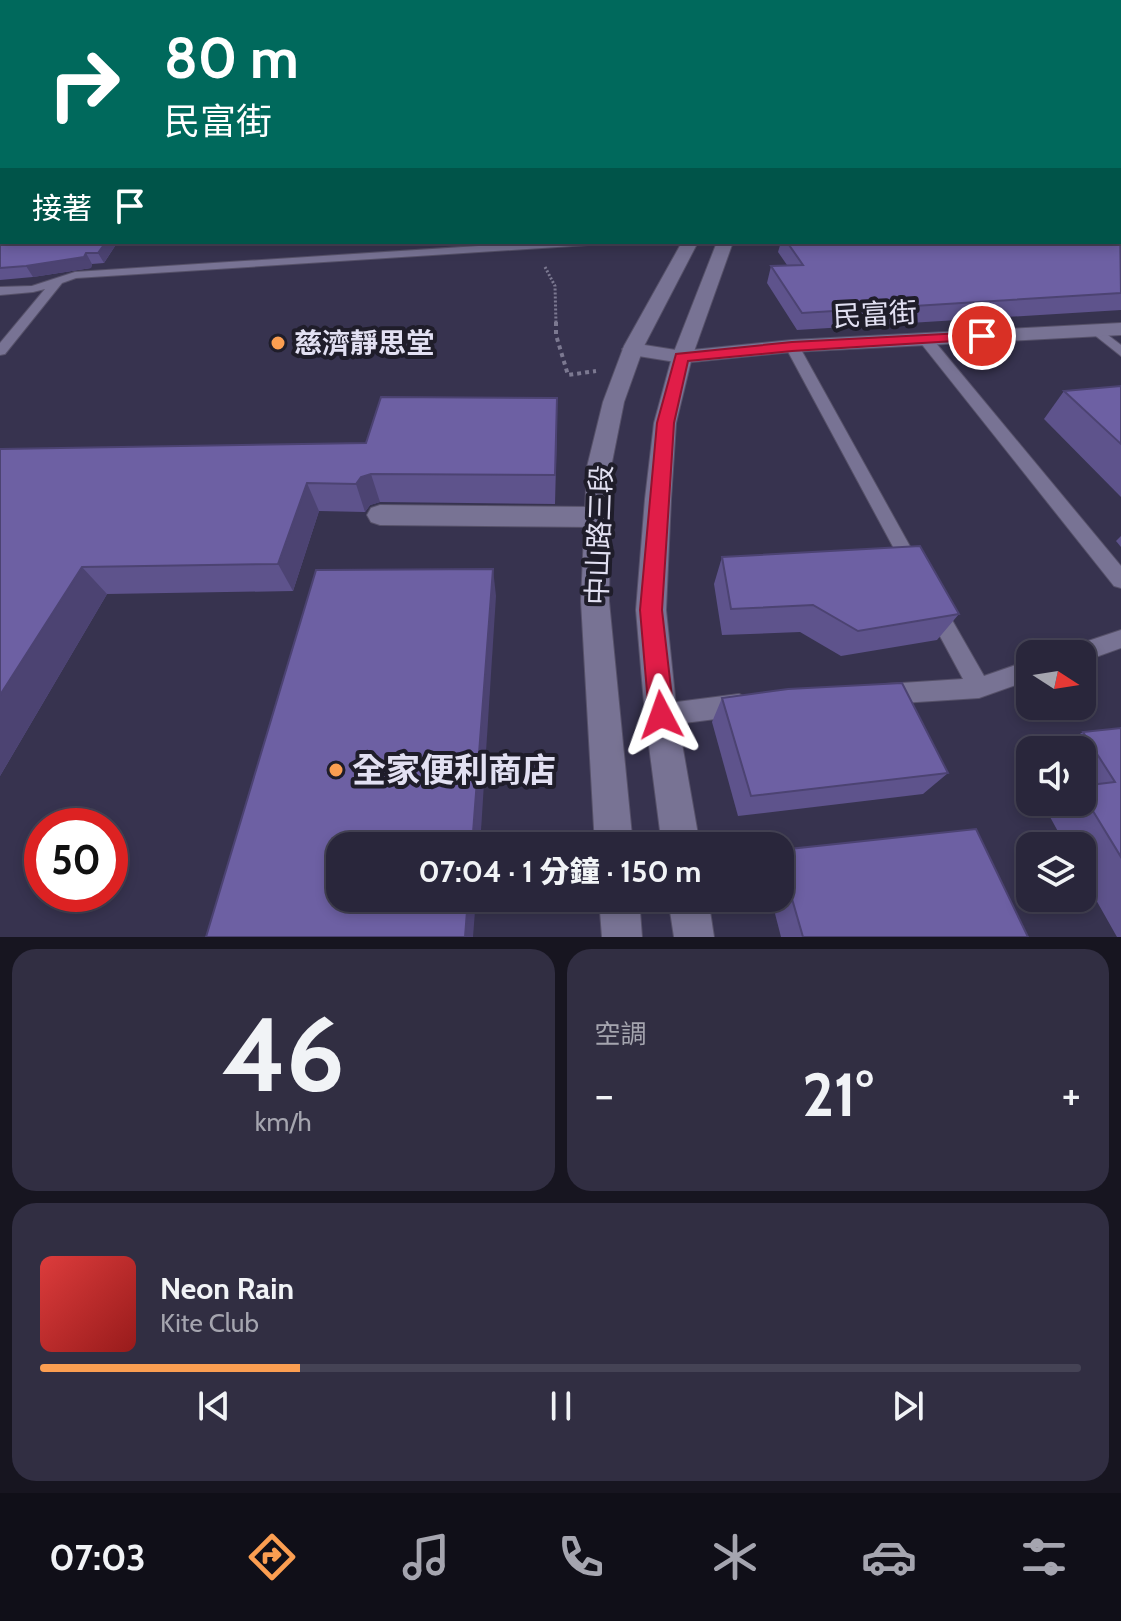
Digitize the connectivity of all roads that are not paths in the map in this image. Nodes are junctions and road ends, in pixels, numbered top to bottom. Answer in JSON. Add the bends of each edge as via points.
{"nodes":[{"id":1,"x":557,"y":244,"type":"edge"},
{"id":2,"x":689,"y":244,"type":"edge"},
{"id":3,"x":724,"y":244,"type":"edge"},
{"id":4,"x":57,"y":281,"type":"junction"},
{"id":5,"x":0,"y":291,"type":"edge"},
{"id":6,"x":1121,"y":329,"type":"edge"},
{"id":7,"x":1096,"y":330,"type":"junction"},
{"id":8,"x":925,"y":339,"type":"junction"},
{"id":9,"x":792,"y":346,"type":"junction"},
{"id":10,"x":0,"y":351,"type":"edge"},
{"id":11,"x":1121,"y":352,"type":"edge"},
{"id":12,"x":682,"y":357,"type":"junction"},
{"id":13,"x":629,"y":358,"type":"junction"},
{"id":14,"x":380,"y":515,"type":"edge"},
{"id":15,"x":596,"y":517,"type":"junction"},
{"id":16,"x":1121,"y":580,"type":"edge"},
{"id":17,"x":1121,"y":639,"type":"edge"},
{"id":18,"x":1096,"y":648,"type":"edge"},
{"id":19,"x":1016,"y":675,"type":"edge"},
{"id":20,"x":979,"y":688,"type":"junction"},
{"id":21,"x":869,"y":695,"type":"edge"},
{"id":22,"x":760,"y":702,"type":"edge"},
{"id":23,"x":661,"y":715,"type":"junction"},
{"id":24,"x":613,"y":832,"type":"edge"},
{"id":25,"x":679,"y":832,"type":"edge"},
{"id":26,"x":620,"y":912,"type":"edge"},
{"id":27,"x":690,"y":912,"type":"edge"},
{"id":28,"x":622,"y":937,"type":"edge"},
{"id":29,"x":694,"y":937,"type":"edge"}],
"edges":[{"from":1,"to":4,"type":"lane","via":[[75,275]]},
{"from":2,"to":13,"type":"main road","name":"中山路三段"},
{"from":3,"to":12,"type":"main road","name":"中山路三段"},
{"from":4,"to":5,"type":"lane"},
{"from":4,"to":10,"type":"lane"},
{"from":6,"to":7,"type":"main road","name":"民富街"},
{"from":7,"to":8,"type":"main road","name":"民富街"},
{"from":7,"to":11,"type":"lane"},
{"from":8,"to":9,"type":"main road","name":"民富街"},
{"from":8,"to":16,"type":"lane"},
{"from":9,"to":12,"type":"main road","name":"民富街"},
{"from":9,"to":20,"type":"lane"},
{"from":12,"to":13,"type":"main road","name":"民富街"},
{"from":12,"to":23,"type":"main road","name":"中山路三段","via":[[665,423],[651,610]]},
{"from":13,"to":15,"type":"main road","name":"中山路三段","via":[[599,460]]},
{"from":14,"to":15,"type":"main road"},
{"from":15,"to":24,"type":"main road","name":"中山路三段","via":[[593,581]]},
{"from":17,"to":18,"type":"lane"},
{"from":19,"to":20,"type":"lane"},
{"from":20,"to":21,"type":"lane"},
{"from":22,"to":23,"type":"lane"},
{"from":23,"to":25,"type":"main road","name":"中山路三段"},
{"from":26,"to":28,"type":"main road"},
{"from":27,"to":29,"type":"main road"}]}
